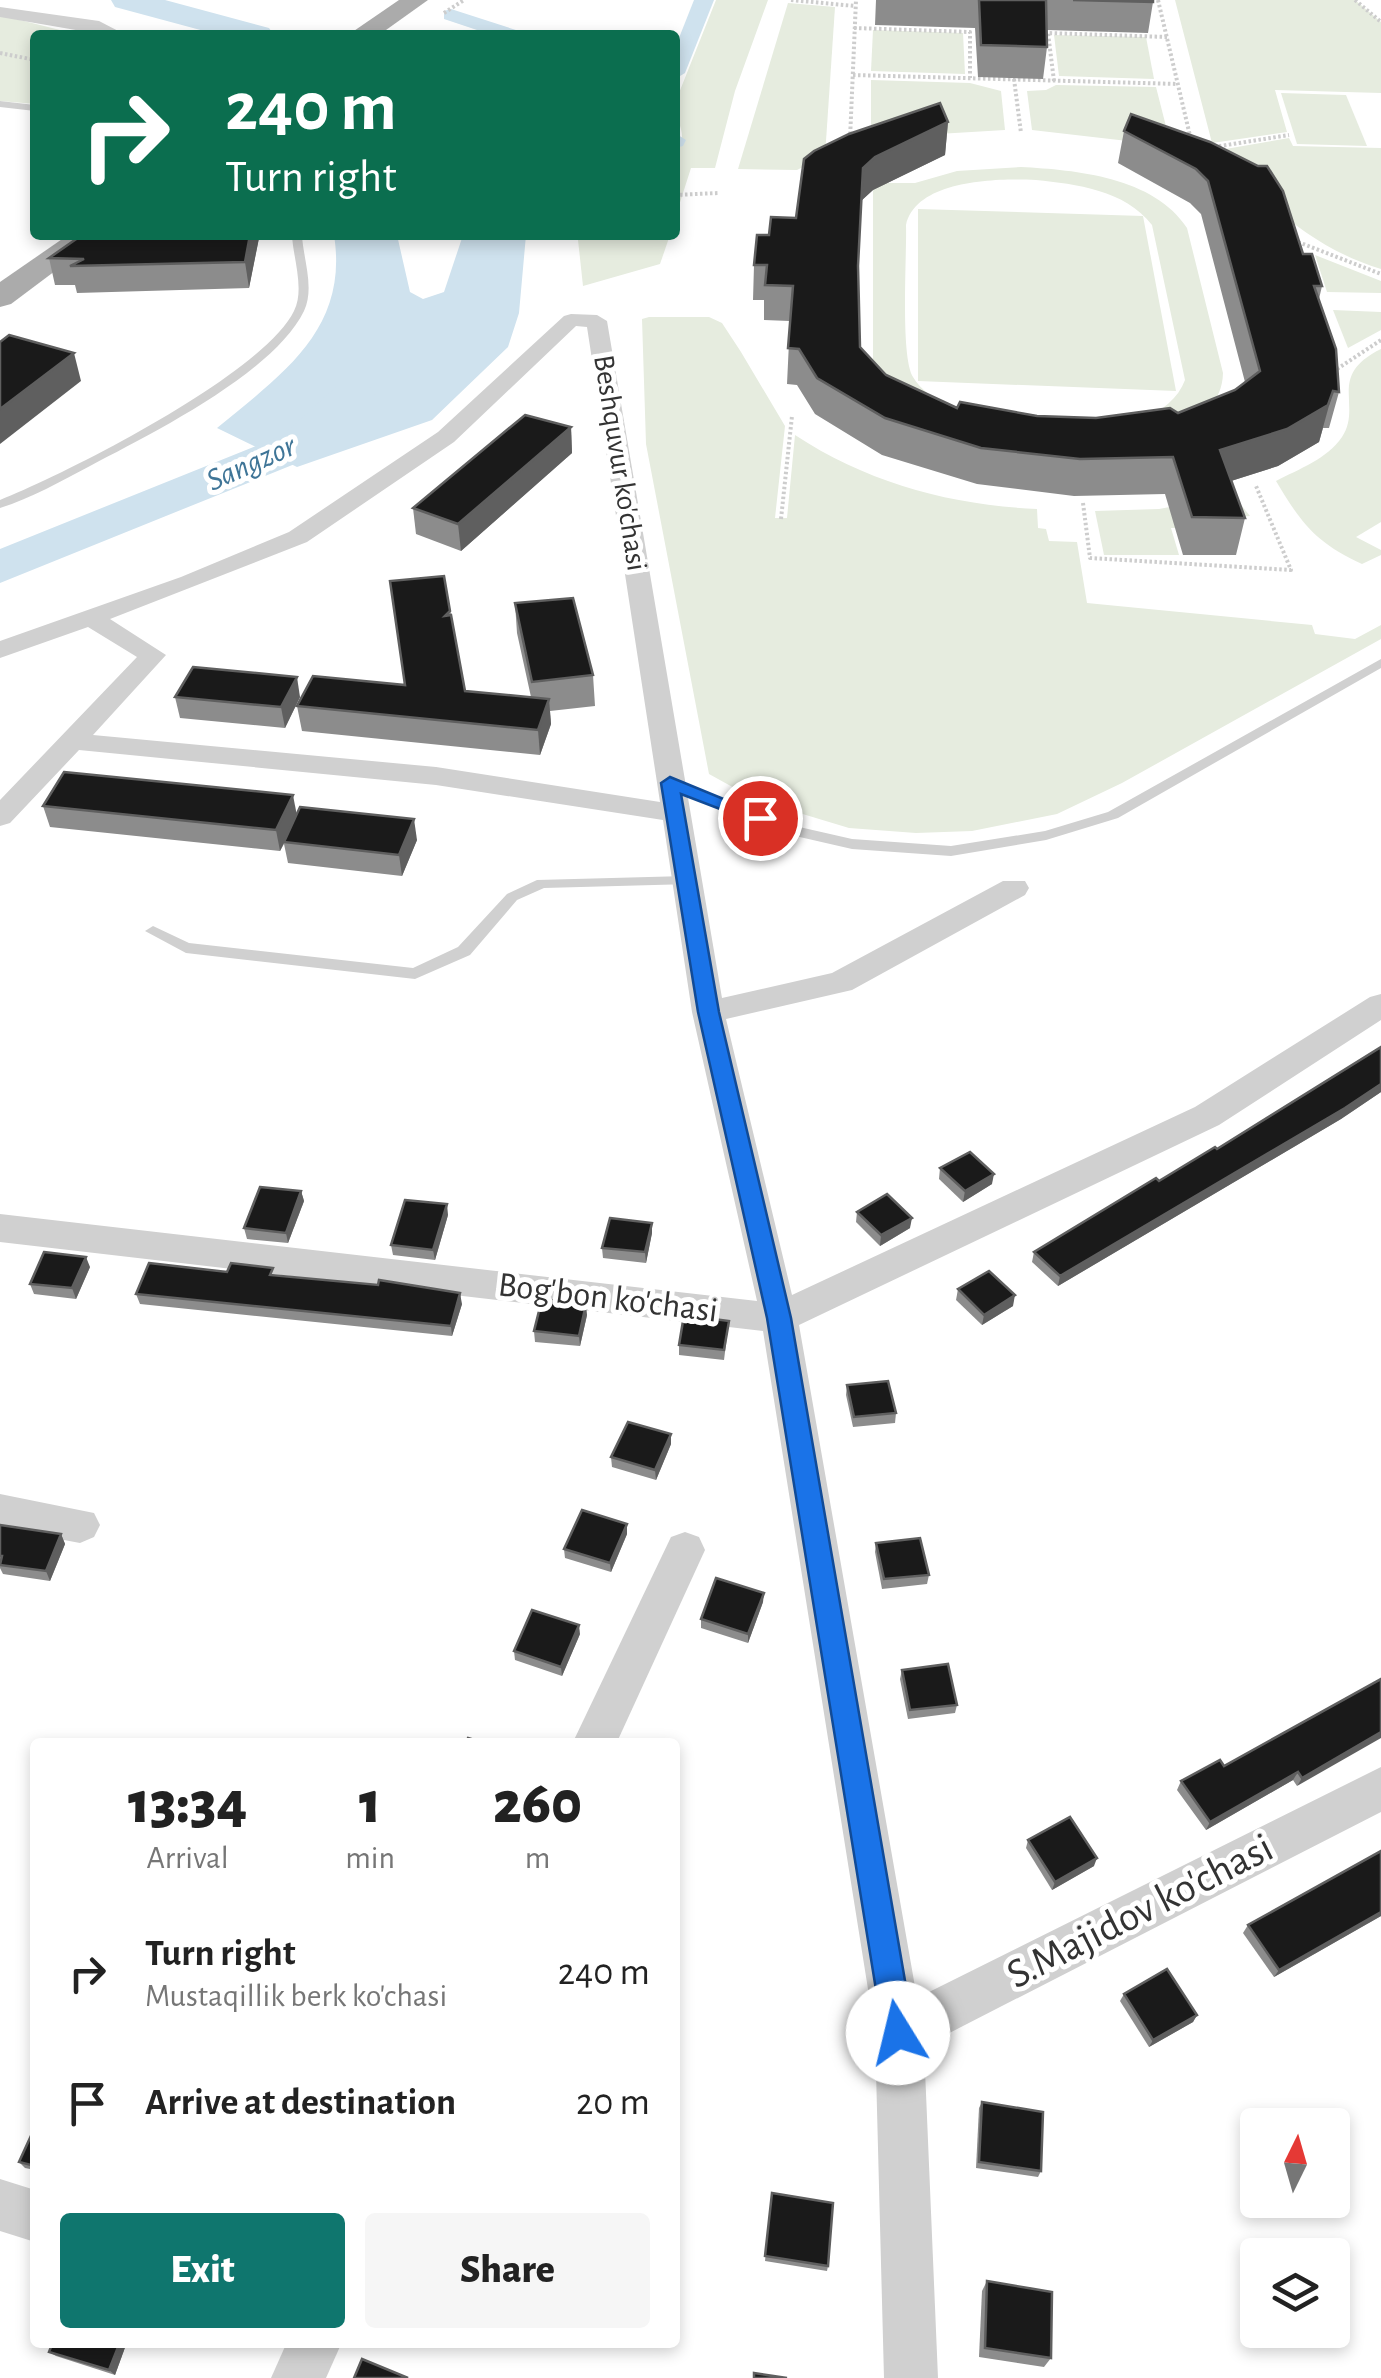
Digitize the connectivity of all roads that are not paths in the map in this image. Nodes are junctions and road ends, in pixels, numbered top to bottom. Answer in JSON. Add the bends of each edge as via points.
{"nodes":[{"id":1,"x":416,"y":0,"type":"edge"},
{"id":2,"x":446,"y":0,"type":"edge"},
{"id":3,"x":0,"y":12,"type":"edge"},
{"id":4,"x":107,"y":30,"type":"edge"},
{"id":5,"x":385,"y":30,"type":"edge"},
{"id":6,"x":0,"y":104,"type":"edge"},
{"id":7,"x":30,"y":107,"type":"edge"},
{"id":8,"x":46,"y":240,"type":"edge"},
{"id":9,"x":79,"y":240,"type":"edge"},
{"id":10,"x":298,"y":240,"type":"edge"},
{"id":11,"x":3,"y":284,"type":"edge"},
{"id":12,"x":0,"y":504,"type":"edge"},
{"id":13,"x":90,"y":618,"type":"junction"},
{"id":14,"x":0,"y":650,"type":"edge"},
{"id":15,"x":1381,"y":663,"type":"edge"},
{"id":16,"x":74,"y":740,"type":"junction"},
{"id":17,"x":672,"y":798,"type":"junction"},
{"id":18,"x":0,"y":816,"type":"edge"},
{"id":19,"x":686,"y":881,"type":"junction"},
{"id":20,"x":1014,"y":888,"type":"dead end"},
{"id":21,"x":153,"y":932,"type":"dead end"},
{"id":22,"x":1381,"y":1004,"type":"edge"},
{"id":23,"x":708,"y":1012,"type":"junction"},
{"id":24,"x":0,"y":1228,"type":"edge"},
{"id":25,"x":779,"y":1318,"type":"junction"},
{"id":26,"x":0,"y":1510,"type":"edge"},
{"id":27,"x":80,"y":1525,"type":"dead end"},
{"id":28,"x":685,"y":1550,"type":"dead end"},
{"id":29,"x":597,"y":1738,"type":"edge"},
{"id":30,"x":1381,"y":1789,"type":"edge"},
{"id":31,"x":898,"y":2033,"type":"junction"},
{"id":32,"x":0,"y":2205,"type":"edge"},
{"id":33,"x":30,"y":2214,"type":"edge"},
{"id":34,"x":312,"y":2348,"type":"edge"},
{"id":35,"x":298,"y":2378,"type":"edge"},
{"id":36,"x":910,"y":2378,"type":"edge"}],
"edges":[{"from":1,"to":5,"type":"main road"},
{"from":2,"to":5,"type":"main road"},
{"from":3,"to":4,"type":"street"},
{"from":6,"to":7,"type":"lane"},
{"from":8,"to":11,"type":"main road"},
{"from":9,"to":11,"type":"main road"},
{"from":10,"to":12,"type":"lane","via":[[300,310],[274,341],[225,383]]},
{"from":13,"to":14,"type":"street","name":"Beshquvur ko'chasi"},
{"from":13,"to":16,"type":"street","via":[[154,655]]},
{"from":13,"to":17,"type":"street","name":"Beshquvur ko'chasi","via":[[298,538],[446,436],[571,320],[598,321]]},
{"from":15,"to":17,"type":"lane","via":[[1113,815],[1046,836],[951,851],[852,844]]},
{"from":16,"to":17,"type":"street"},
{"from":16,"to":18,"type":"street"},
{"from":17,"to":19,"type":"street"},
{"from":19,"to":21,"type":"lane","via":[[542,883],[512,898],[464,951],[415,974],[186,948]]},
{"from":19,"to":23,"type":"street"},
{"from":20,"to":23,"type":"street","via":[[842,982]]},
{"from":22,"to":25,"type":"street","via":[[1208,1116]]},
{"from":23,"to":25,"type":"street"},
{"from":24,"to":25,"type":"street","name":"Bog'bon ko'chasi"},
{"from":25,"to":31,"type":"street"},
{"from":26,"to":27,"type":"street"},
{"from":28,"to":29,"type":"street"},
{"from":30,"to":31,"type":"street","name":"S.Majidov ko'chasi"},
{"from":31,"to":36,"type":"street"},
{"from":32,"to":33,"type":"street"},
{"from":34,"to":35,"type":"street"}]}
